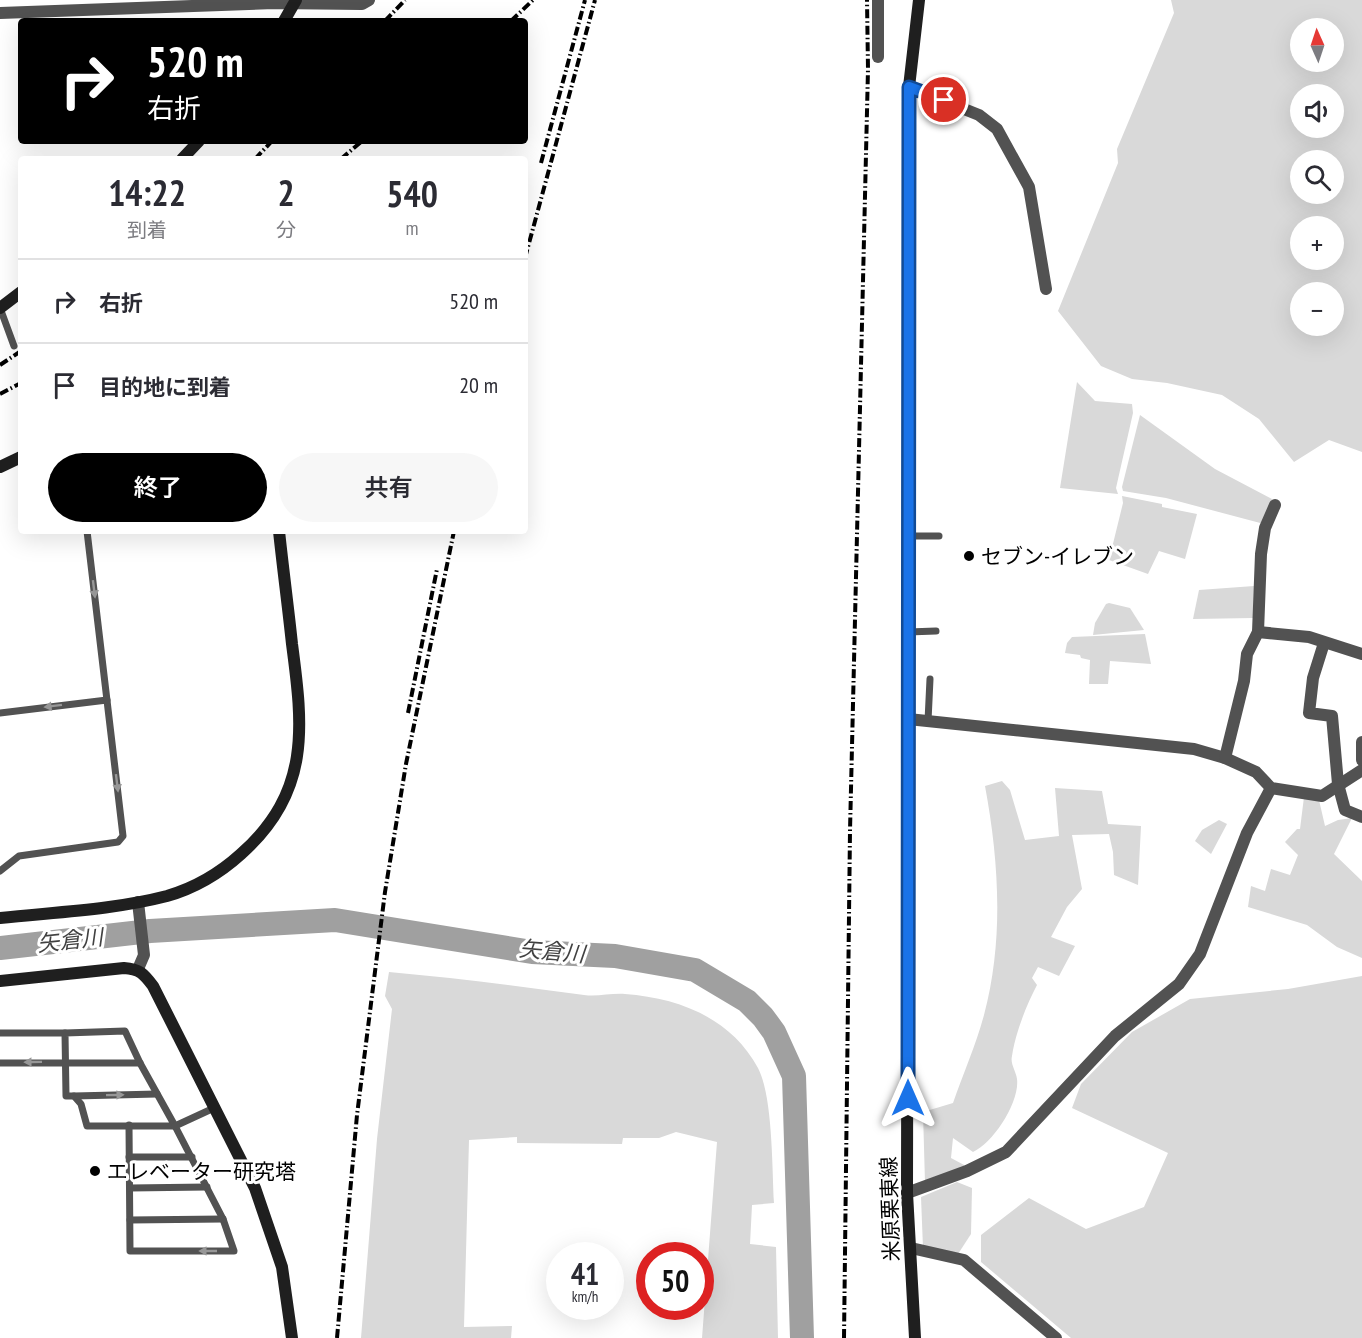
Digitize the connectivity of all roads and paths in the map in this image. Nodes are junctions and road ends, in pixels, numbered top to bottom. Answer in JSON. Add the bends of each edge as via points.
{"nodes":[{"id":1,"x":369,"y":0,"type":"edge"},
{"id":2,"x":878,"y":0,"type":"edge"},
{"id":3,"x":919,"y":0,"type":"edge"},
{"id":4,"x":295,"y":1,"type":"edge"},
{"id":5,"x":0,"y":13,"type":"edge"},
{"id":6,"x":286,"y":18,"type":"edge"},
{"id":7,"x":878,"y":57,"type":"dead end"},
{"id":8,"x":909,"y":87,"type":"junction"},
{"id":9,"x":196,"y":144,"type":"edge"},
{"id":10,"x":185,"y":156,"type":"edge"},
{"id":11,"x":1046,"y":290,"type":"dead end"},
{"id":12,"x":18,"y":294,"type":"edge"},
{"id":13,"x":0,"y":307,"type":"edge"},
{"id":14,"x":14,"y":346,"type":"dead end"},
{"id":15,"x":18,"y":459,"type":"edge"},
{"id":16,"x":0,"y":467,"type":"edge"},
{"id":17,"x":1275,"y":505,"type":"dead end"},
{"id":18,"x":87,"y":534,"type":"edge"},
{"id":19,"x":279,"y":534,"type":"edge"},
{"id":20,"x":908,"y":536,"type":"junction"},
{"id":21,"x":939,"y":536,"type":"dead end"},
{"id":22,"x":936,"y":631,"type":"dead end"},
{"id":23,"x":908,"y":632,"type":"junction"},
{"id":24,"x":1258,"y":632,"type":"junction"},
{"id":25,"x":1324,"y":643,"type":"junction"},
{"id":26,"x":1362,"y":654,"type":"edge"},
{"id":27,"x":930,"y":679,"type":"dead end"},
{"id":28,"x":107,"y":700,"type":"junction"},
{"id":29,"x":0,"y":712,"type":"edge"},
{"id":30,"x":908,"y":719,"type":"junction"},
{"id":31,"x":928,"y":721,"type":"junction"},
{"id":32,"x":1362,"y":742,"type":"edge"},
{"id":33,"x":1225,"y":758,"type":"junction"},
{"id":34,"x":1362,"y":760,"type":"edge"},
{"id":35,"x":1362,"y":770,"type":"edge"},
{"id":36,"x":1338,"y":784,"type":"junction"},
{"id":37,"x":1271,"y":788,"type":"junction"},
{"id":38,"x":1362,"y":817,"type":"edge"},
{"id":39,"x":0,"y":871,"type":"edge"},
{"id":40,"x":139,"y":906,"type":"junction"},
{"id":41,"x":0,"y":918,"type":"edge"},
{"id":42,"x":138,"y":969,"type":"junction"},
{"id":43,"x":0,"y":981,"type":"edge"},
{"id":44,"x":0,"y":1033,"type":"edge"},
{"id":45,"x":65,"y":1033,"type":"junction"},
{"id":46,"x":65,"y":1062,"type":"junction"},
{"id":47,"x":0,"y":1063,"type":"edge"},
{"id":48,"x":140,"y":1063,"type":"junction"},
{"id":49,"x":158,"y":1094,"type":"junction"},
{"id":50,"x":74,"y":1096,"type":"junction"},
{"id":51,"x":214,"y":1108,"type":"junction"},
{"id":52,"x":129,"y":1125,"type":"junction"},
{"id":53,"x":175,"y":1126,"type":"junction"},
{"id":54,"x":129,"y":1157,"type":"junction"},
{"id":55,"x":192,"y":1157,"type":"junction"},
{"id":56,"x":207,"y":1187,"type":"junction"},
{"id":57,"x":130,"y":1188,"type":"junction"},
{"id":58,"x":908,"y":1193,"type":"junction"},
{"id":59,"x":222,"y":1219,"type":"junction"},
{"id":60,"x":130,"y":1220,"type":"junction"},
{"id":61,"x":910,"y":1248,"type":"junction"},
{"id":62,"x":292,"y":1338,"type":"edge"},
{"id":63,"x":915,"y":1338,"type":"edge"},
{"id":64,"x":1056,"y":1338,"type":"edge"}],
"edges":[{"from":1,"to":4,"type":"street","via":[[362,4]]},
{"from":2,"to":7,"type":"street"},
{"from":3,"to":8,"type":"main road","name":"米原栗東線"},
{"from":4,"to":5,"type":"street"},
{"from":4,"to":6,"type":"main road"},
{"from":8,"to":11,"type":"street","via":[[980,115],[997,129],[1029,187]]},
{"from":8,"to":20,"type":"main road","name":"米原栗東線"},
{"from":9,"to":10,"type":"main road"},
{"from":12,"to":13,"type":"main road"},
{"from":13,"to":14,"type":"lane"},
{"from":15,"to":16,"type":"main road"},
{"from":17,"to":24,"type":"street","via":[[1262,545]]},
{"from":18,"to":28,"type":"lane","one_way":true},
{"from":19,"to":40,"type":"main road","via":[[301,727],[291,782],[268,826],[229,865],[206,880]]},
{"from":20,"to":21,"type":"lane"},
{"from":20,"to":23,"type":"main road","name":"米原栗東線"},
{"from":22,"to":23,"type":"lane"},
{"from":23,"to":30,"type":"main road","name":"米原栗東線"},
{"from":24,"to":25,"type":"street","via":[[1309,637]]},
{"from":24,"to":33,"type":"street","via":[[1247,654]]},
{"from":25,"to":26,"type":"street"},
{"from":25,"to":36,"type":"street","via":[[1313,678],[1309,713],[1332,716]]},
{"from":27,"to":31,"type":"lane"},
{"from":28,"to":29,"type":"lane","one_way":true},
{"from":28,"to":39,"type":"lane","one_way":true,"via":[[123,836],[118,842],[19,856]]},
{"from":30,"to":31,"type":"street"},
{"from":30,"to":58,"type":"main road","name":"米原栗東線"},
{"from":31,"to":33,"type":"street","via":[[1151,743]]},
{"from":32,"to":34,"type":"street"},
{"from":33,"to":37,"type":"street","via":[[1256,772]]},
{"from":35,"to":36,"type":"street"},
{"from":36,"to":37,"type":"street","via":[[1322,796]]},
{"from":36,"to":38,"type":"street","via":[[1345,810]]},
{"from":37,"to":58,"type":"street","via":[[1247,833],[1200,954],[1179,984],[1114,1036],[1005,1152]]},
{"from":40,"to":41,"type":"main road"},
{"from":40,"to":42,"type":"street","via":[[144,955]]},
{"from":42,"to":43,"type":"main road"},
{"from":42,"to":51,"type":"main road","via":[[153,986]]},
{"from":44,"to":45,"type":"lane"},
{"from":45,"to":46,"type":"lane"},
{"from":45,"to":48,"type":"lane","via":[[125,1031]]},
{"from":46,"to":47,"type":"lane","one_way":true},
{"from":46,"to":48,"type":"lane"},
{"from":46,"to":50,"type":"lane","via":[[66,1096]]},
{"from":48,"to":49,"type":"lane"},
{"from":50,"to":49,"type":"lane","one_way":true},
{"from":49,"to":53,"type":"lane"},
{"from":50,"to":52,"type":"lane","via":[[81,1104],[87,1125]]},
{"from":51,"to":53,"type":"lane"},
{"from":51,"to":62,"type":"main road","via":[[255,1188],[270,1230],[282,1267]]},
{"from":52,"to":53,"type":"lane"},
{"from":52,"to":54,"type":"lane"},
{"from":53,"to":55,"type":"lane"},
{"from":54,"to":55,"type":"lane"},
{"from":54,"to":57,"type":"lane"},
{"from":55,"to":56,"type":"lane"},
{"from":56,"to":57,"type":"lane"},
{"from":56,"to":59,"type":"lane"},
{"from":57,"to":60,"type":"lane"},
{"from":58,"to":61,"type":"main road","name":"米原栗東線"},
{"from":59,"to":60,"type":"lane"},
{"from":59,"to":60,"type":"lane","one_way":true,"via":[[234,1251],[130,1251]]},
{"from":61,"to":63,"type":"main road","name":"米原栗東線"},
{"from":61,"to":64,"type":"street","via":[[964,1260]]}]}
